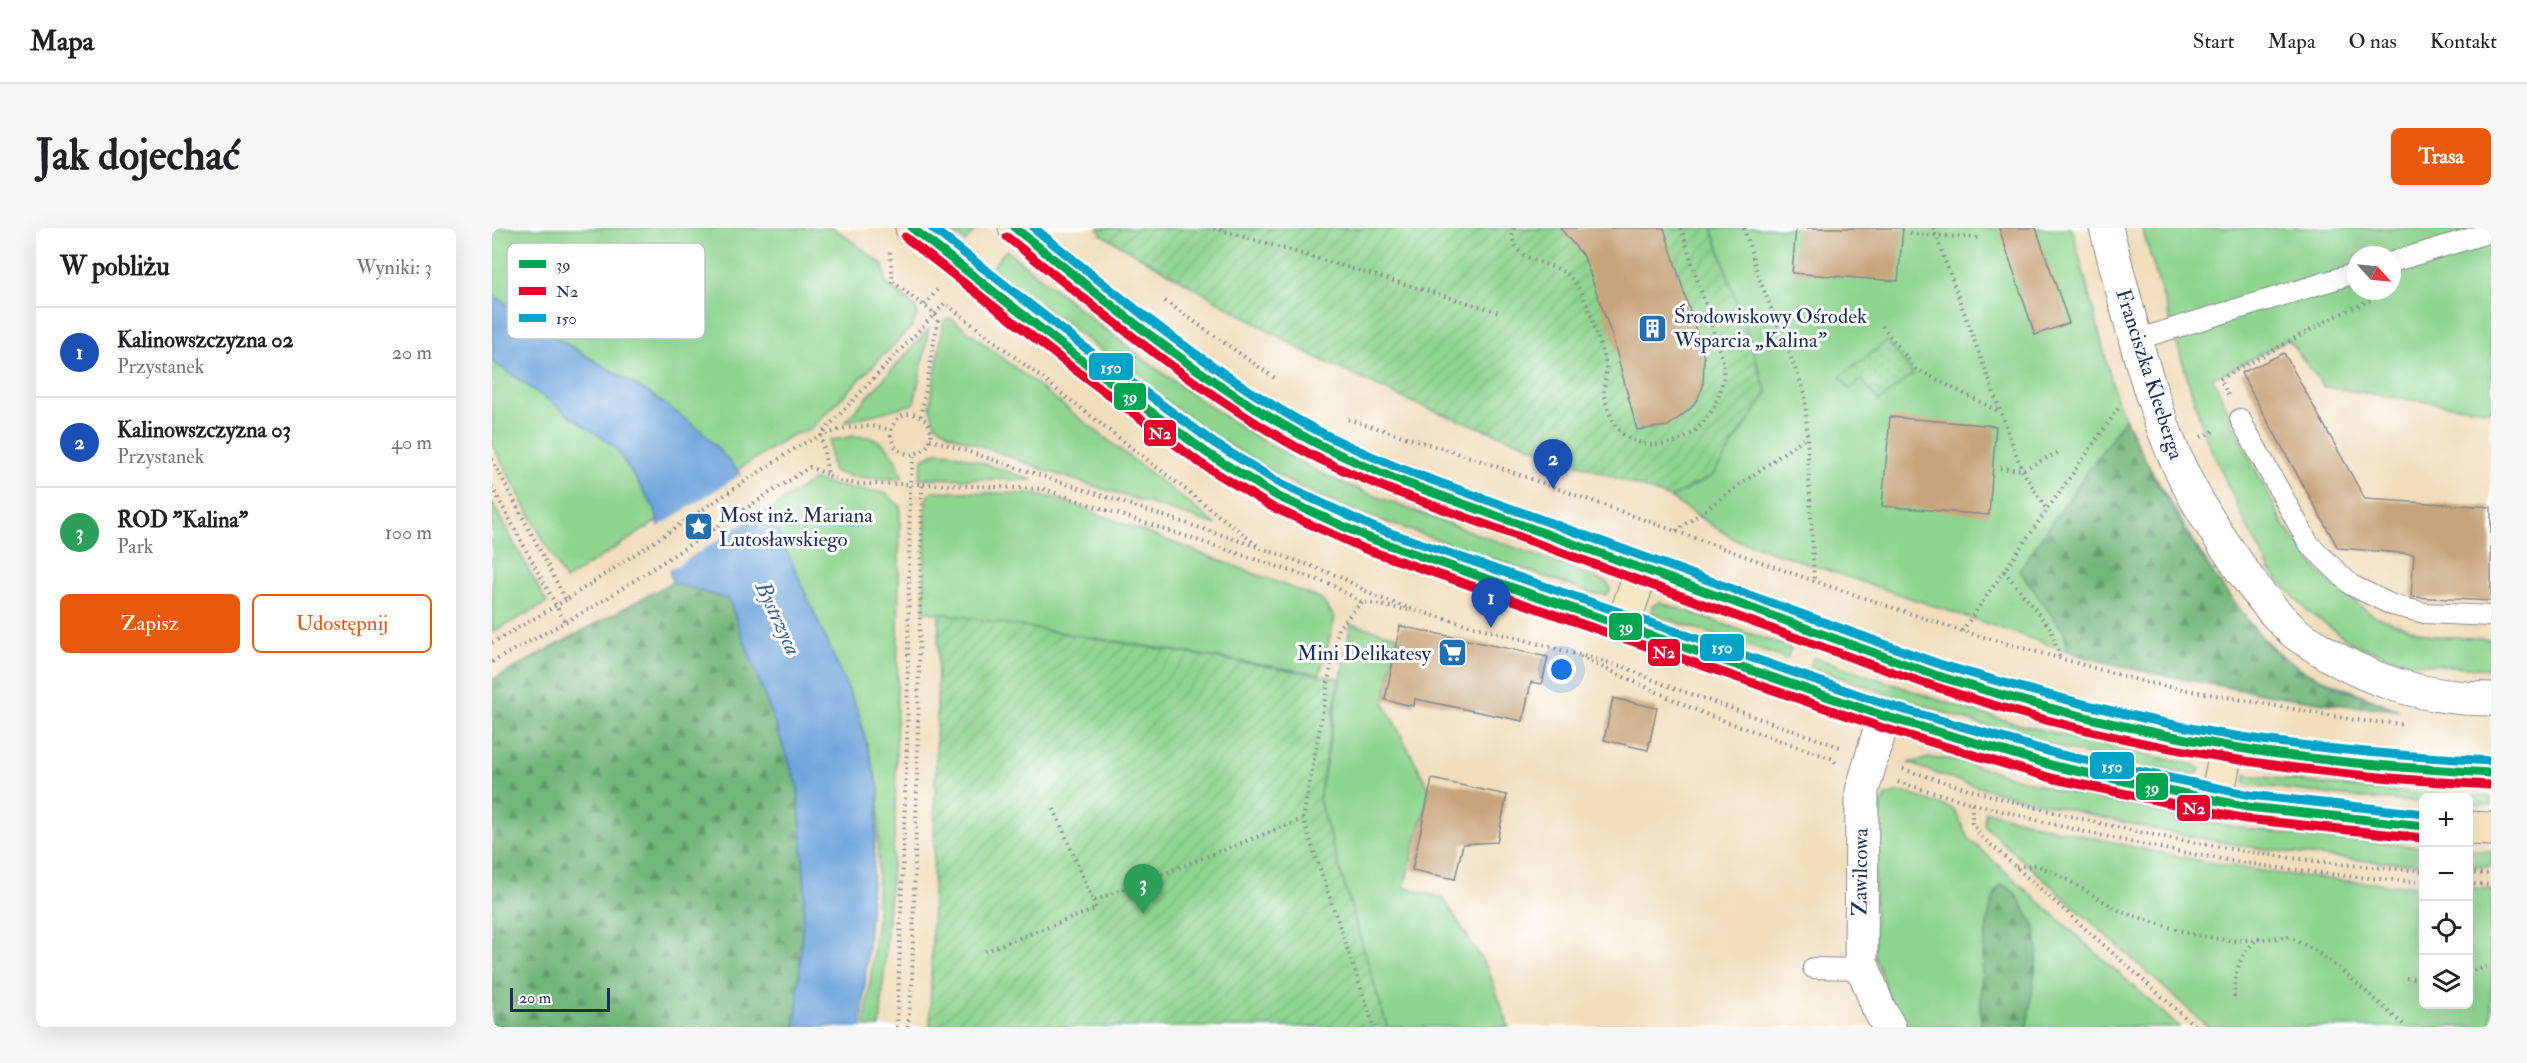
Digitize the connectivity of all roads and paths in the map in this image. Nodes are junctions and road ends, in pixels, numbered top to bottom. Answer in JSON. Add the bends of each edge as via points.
{"nodes":[{"id":1,"x":912,"y":228,"type":"edge"},
{"id":2,"x":1015,"y":228,"type":"edge"},
{"id":3,"x":1214,"y":228,"type":"edge"},
{"id":4,"x":1515,"y":228,"type":"edge"},
{"id":5,"x":1681,"y":228,"type":"edge"},
{"id":6,"x":1744,"y":228,"type":"edge"},
{"id":7,"x":1933,"y":228,"type":"edge"},
{"id":8,"x":2106,"y":228,"type":"edge"},
{"id":9,"x":2491,"y":232,"type":"edge"},
{"id":10,"x":1910,"y":234,"type":"dead end"},
{"id":11,"x":1936,"y":236,"type":"junction"},
{"id":12,"x":1980,"y":238,"type":"dead end"},
{"id":13,"x":890,"y":251,"type":"dead end"},
{"id":14,"x":2401,"y":259,"type":"edge"},
{"id":15,"x":2347,"y":276,"type":"edge"},
{"id":16,"x":1160,"y":297,"type":"dead end"},
{"id":17,"x":2371,"y":300,"type":"edge"},
{"id":18,"x":1499,"y":312,"type":"dead end"},
{"id":19,"x":935,"y":314,"type":"junction"},
{"id":20,"x":1882,"y":326,"type":"dead end"},
{"id":21,"x":2135,"y":340,"type":"junction"},
{"id":22,"x":1283,"y":383,"type":"dead end"},
{"id":23,"x":2126,"y":398,"type":"dead end"},
{"id":24,"x":2001,"y":413,"type":"junction"},
{"id":25,"x":921,"y":417,"type":"junction"},
{"id":26,"x":2240,"y":418,"type":"joint"},
{"id":27,"x":1346,"y":419,"type":"dead end"},
{"id":28,"x":891,"y":430,"type":"junction"},
{"id":29,"x":821,"y":434,"type":"junction"},
{"id":30,"x":1807,"y":436,"type":"junction"},
{"id":31,"x":930,"y":439,"type":"junction"},
{"id":32,"x":2059,"y":452,"type":"dead end"},
{"id":33,"x":914,"y":454,"type":"junction"},
{"id":34,"x":492,"y":459,"type":"edge"},
{"id":35,"x":2000,"y":468,"type":"dead end"},
{"id":36,"x":2022,"y":470,"type":"junction"},
{"id":37,"x":828,"y":475,"type":"junction"},
{"id":38,"x":910,"y":483,"type":"junction"},
{"id":39,"x":922,"y":484,"type":"junction"},
{"id":40,"x":492,"y":487,"type":"edge"},
{"id":41,"x":2047,"y":510,"type":"junction"},
{"id":42,"x":1676,"y":531,"type":"junction"},
{"id":43,"x":1261,"y":548,"type":"junction"},
{"id":44,"x":1642,"y":569,"type":"junction"},
{"id":45,"x":2004,"y":572,"type":"junction"},
{"id":46,"x":1814,"y":581,"type":"junction"},
{"id":47,"x":566,"y":600,"type":"junction"},
{"id":48,"x":1362,"y":602,"type":"junction"},
{"id":49,"x":557,"y":606,"type":"junction"},
{"id":50,"x":1421,"y":612,"type":"junction"},
{"id":51,"x":2491,"y":616,"type":"edge"},
{"id":52,"x":565,"y":622,"type":"junction"},
{"id":53,"x":1622,"y":627,"type":"junction"},
{"id":54,"x":1962,"y":632,"type":"junction"},
{"id":55,"x":492,"y":643,"type":"edge"},
{"id":56,"x":2060,"y":659,"type":"junction"},
{"id":57,"x":492,"y":662,"type":"edge"},
{"id":58,"x":2491,"y":699,"type":"edge"},
{"id":59,"x":1884,"y":716,"type":"junction"},
{"id":60,"x":2402,"y":724,"type":"dead end"},
{"id":61,"x":1767,"y":736,"type":"dead end"},
{"id":62,"x":2228,"y":747,"type":"junction"},
{"id":63,"x":2491,"y":773,"type":"edge"},
{"id":64,"x":2216,"y":801,"type":"junction"},
{"id":65,"x":1054,"y":809,"type":"dead end"},
{"id":66,"x":1303,"y":819,"type":"junction"},
{"id":67,"x":2419,"y":825,"type":"edge"},
{"id":68,"x":2473,"y":828,"type":"edge"},
{"id":69,"x":2491,"y":829,"type":"edge"},
{"id":70,"x":2016,"y":867,"type":"junction"},
{"id":71,"x":2473,"y":873,"type":"edge"},
{"id":72,"x":2491,"y":874,"type":"edge"},
{"id":73,"x":2419,"y":882,"type":"edge"},
{"id":74,"x":2473,"y":884,"type":"edge"},
{"id":75,"x":2491,"y":885,"type":"edge"},
{"id":76,"x":1093,"y":901,"type":"junction"},
{"id":77,"x":2260,"y":937,"type":"junction"},
{"id":78,"x":985,"y":951,"type":"dead end"},
{"id":79,"x":2491,"y":966,"type":"edge"},
{"id":80,"x":1813,"y":968,"type":"dead end"},
{"id":81,"x":1862,"y":968,"type":"junction"},
{"id":82,"x":2473,"y":971,"type":"edge"},
{"id":83,"x":2406,"y":978,"type":"dead end"},
{"id":84,"x":2419,"y":979,"type":"edge"},
{"id":85,"x":2234,"y":997,"type":"dead end"},
{"id":86,"x":897,"y":1027,"type":"edge"},
{"id":87,"x":908,"y":1027,"type":"edge"},
{"id":88,"x":1374,"y":1027,"type":"edge"},
{"id":89,"x":1863,"y":1027,"type":"edge"},
{"id":90,"x":1889,"y":1027,"type":"edge"},
{"id":91,"x":2196,"y":1027,"type":"edge"},
{"id":92,"x":2406,"y":1027,"type":"edge"}],
"edges":[{"from":1,"to":53,"type":"main road","via":[[1174,430],[1277,496],[1369,538]]},
{"from":2,"to":44,"type":"main road","via":[[1167,349],[1284,428],[1372,471]]},
{"from":3,"to":18,"type":"path"},
{"from":4,"to":5,"type":"path","via":[[1514,244],[1519,253],[1568,275],[1579,291],[1606,365],[1604,393],[1619,432],[1630,440],[1652,445],[1694,433],[1716,403],[1724,375]]},
{"from":6,"to":30,"type":"path","via":[[1759,278],[1805,393]]},
{"from":7,"to":11,"type":"path"},
{"from":8,"to":21,"type":"street","name":"Franciszka Kleeberga"},
{"from":9,"to":14,"type":"lane"},
{"from":10,"to":11,"type":"path"},
{"from":11,"to":12,"type":"path"},
{"from":11,"to":24,"type":"path"},
{"from":13,"to":19,"type":"path","via":[[893,282]]},
{"from":15,"to":21,"type":"lane"},
{"from":16,"to":22,"type":"path"},
{"from":17,"to":26,"type":"path","via":[[2220,379]]},
{"from":19,"to":25,"type":"path","via":[[938,319]]},
{"from":19,"to":29,"type":"path"},
{"from":19,"to":43,"type":"path","via":[[945,303]]},
{"from":20,"to":24,"type":"path","via":[[1916,369]]},
{"from":21,"to":58,"type":"street","name":"Franciszka Kleeberga","via":[[2172,450],[2193,496],[2253,587],[2293,632],[2339,662],[2385,683],[2436,695]]},
{"from":23,"to":41,"type":"path"},
{"from":24,"to":36,"type":"path"},
{"from":25,"to":28,"type":"path","via":[[903,416]]},
{"from":25,"to":31,"type":"path","via":[[929,427]]},
{"from":26,"to":51,"type":"lane","via":[[2309,544],[2352,585],[2392,605],[2425,613]]},
{"from":27,"to":42,"type":"path","via":[[1473,458]]},
{"from":28,"to":29,"type":"path","via":[[876,426]]},
{"from":28,"to":33,"type":"path","via":[[896,448]]},
{"from":29,"to":37,"type":"path"},
{"from":29,"to":47,"type":"path"},
{"from":30,"to":42,"type":"path"},
{"from":30,"to":46,"type":"path"},
{"from":31,"to":33,"type":"path","via":[[924,449]]},
{"from":31,"to":43,"type":"path"},
{"from":32,"to":36,"type":"path"},
{"from":33,"to":38,"type":"path"},
{"from":34,"to":47,"type":"path"},
{"from":35,"to":36,"type":"path"},
{"from":36,"to":41,"type":"path"},
{"from":37,"to":38,"type":"path","via":[[861,484]]},
{"from":37,"to":52,"type":"path","via":[[810,467]]},
{"from":38,"to":39,"type":"path"},
{"from":38,"to":86,"type":"path","via":[[907,744]]},
{"from":39,"to":48,"type":"path","via":[[1043,489],[1330,584]]},
{"from":39,"to":87,"type":"path"},
{"from":40,"to":49,"type":"path"},
{"from":41,"to":45,"type":"path"},
{"from":42,"to":46,"type":"path"},
{"from":43,"to":50,"type":"path"},
{"from":44,"to":53,"type":"main road"},
{"from":44,"to":62,"type":"main road","via":[[1991,693],[2112,725]]},
{"from":45,"to":54,"type":"path"},
{"from":45,"to":56,"type":"path","via":[[2051,629]]},
{"from":46,"to":54,"type":"path"},
{"from":47,"to":49,"type":"path"},
{"from":48,"to":50,"type":"path"},
{"from":48,"to":66,"type":"path","via":[[1338,628]]},
{"from":49,"to":52,"type":"path"},
{"from":49,"to":55,"type":"path"},
{"from":50,"to":61,"type":"path","via":[[1570,652],[1667,698]]},
{"from":52,"to":57,"type":"path"},
{"from":53,"to":59,"type":"main road"},
{"from":54,"to":56,"type":"path"},
{"from":56,"to":60,"type":"path","via":[[2148,683],[2355,720]]},
{"from":59,"to":64,"type":"main road","via":[[2058,767]]},
{"from":59,"to":81,"type":"street","name":"Zawilcowa","via":[[1862,791]]},
{"from":62,"to":63,"type":"main road","via":[[2347,764]]},
{"from":62,"to":64,"type":"main road"},
{"from":64,"to":67,"type":"main road"},
{"from":65,"to":76,"type":"path"},
{"from":66,"to":76,"type":"path"},
{"from":66,"to":88,"type":"path"},
{"from":68,"to":69,"type":"main road"},
{"from":70,"to":73,"type":"path","via":[[1972,823],[1972,804],[2196,856],[2365,879]]},
{"from":70,"to":77,"type":"path","via":[[2037,865],[2122,912],[2168,927],[2230,940]]},
{"from":70,"to":91,"type":"path"},
{"from":71,"to":72,"type":"path"},
{"from":74,"to":75,"type":"path"},
{"from":76,"to":78,"type":"path","via":[[1096,909]]},
{"from":77,"to":85,"type":"path","via":[[2240,962]]},
{"from":77,"to":92,"type":"path","via":[[2289,936],[2313,949]]},
{"from":79,"to":82,"type":"path"},
{"from":80,"to":81,"type":"lane"},
{"from":81,"to":89,"type":"street","name":"Zawilcowa"},
{"from":81,"to":90,"type":"street"},
{"from":83,"to":84,"type":"path"}]}
